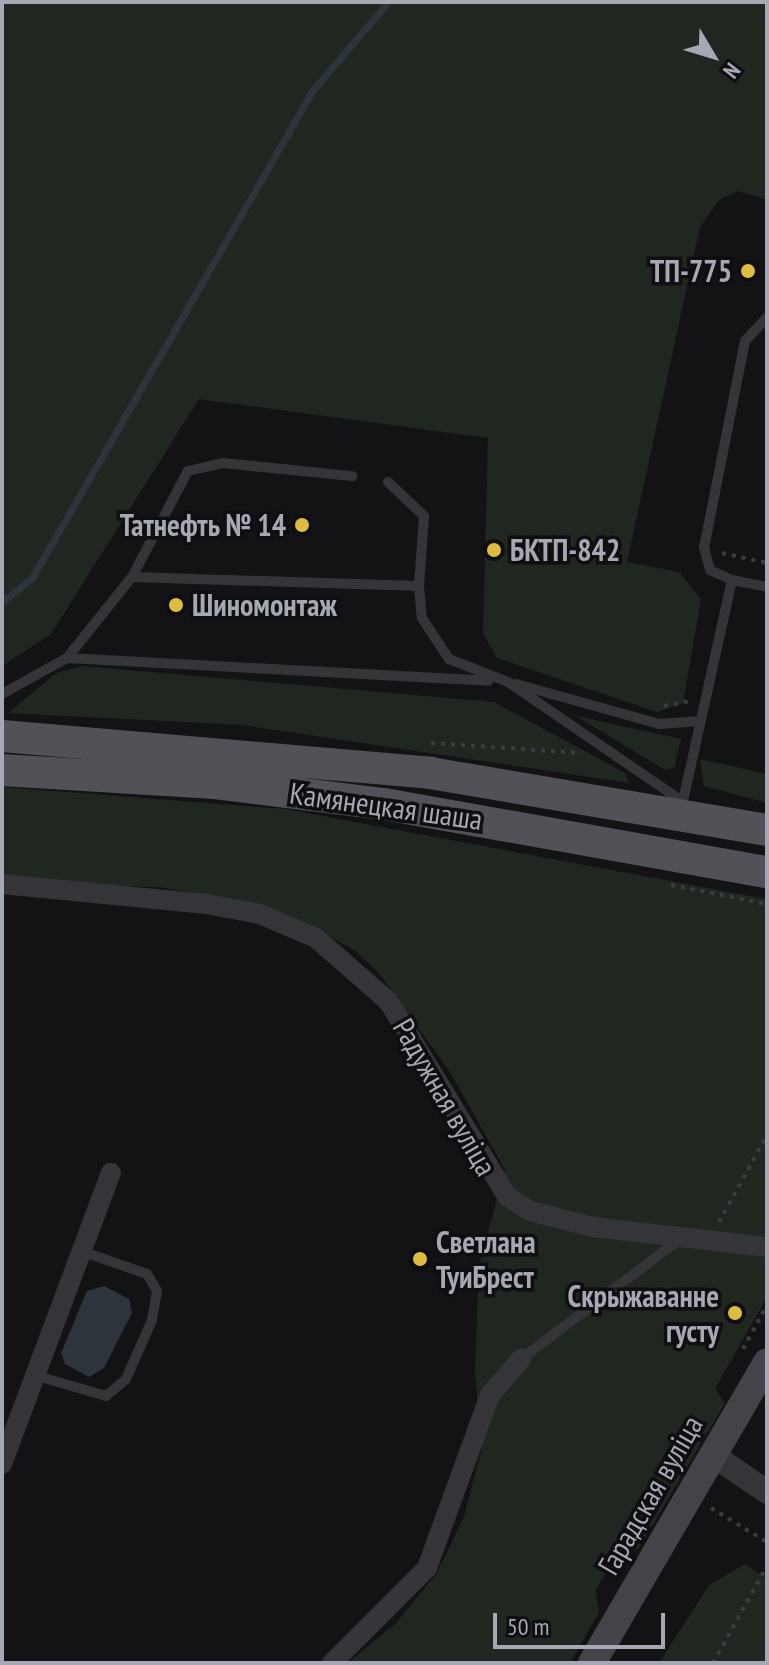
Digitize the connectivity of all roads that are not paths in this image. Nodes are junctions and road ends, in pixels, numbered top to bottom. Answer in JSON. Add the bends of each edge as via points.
{"nodes":[{"id":1,"x":767,"y":317,"type":"edge"},
{"id":2,"x":352,"y":476,"type":"dead end"},
{"id":3,"x":388,"y":482,"type":"dead end"},
{"id":4,"x":132,"y":577,"type":"junction"},
{"id":5,"x":732,"y":580,"type":"junction"},
{"id":6,"x":419,"y":586,"type":"junction"},
{"id":7,"x":767,"y":587,"type":"edge"},
{"id":8,"x":67,"y":658,"type":"junction"},
{"id":9,"x":508,"y":682,"type":"junction"},
{"id":10,"x":2,"y":694,"type":"edge"},
{"id":11,"x":700,"y":721,"type":"junction"},
{"id":12,"x":2,"y":736,"type":"edge"},
{"id":13,"x":2,"y":770,"type":"edge"},
{"id":14,"x":679,"y":799,"type":"junction"},
{"id":15,"x":715,"y":817,"type":"junction"},
{"id":16,"x":767,"y":830,"type":"edge"},
{"id":17,"x":767,"y":872,"type":"edge"},
{"id":18,"x":2,"y":884,"type":"edge"},
{"id":19,"x":111,"y":1173,"type":"dead end"},
{"id":20,"x":683,"y":1237,"type":"junction"},
{"id":21,"x":767,"y":1247,"type":"edge"},
{"id":22,"x":81,"y":1251,"type":"junction"},
{"id":23,"x":521,"y":1359,"type":"joint"},
{"id":24,"x":767,"y":1362,"type":"edge"},
{"id":25,"x":33,"y":1375,"type":"junction"},
{"id":26,"x":3,"y":1455,"type":"edge"},
{"id":27,"x":713,"y":1455,"type":"junction"},
{"id":28,"x":767,"y":1492,"type":"edge"},
{"id":29,"x":332,"y":1663,"type":"edge"},
{"id":30,"x":592,"y":1663,"type":"edge"}],
"edges":[{"from":1,"to":5,"type":"lane","via":[[745,341],[704,548],[710,570]]},
{"from":2,"to":4,"type":"lane","via":[[223,463],[188,471]]},
{"from":3,"to":6,"type":"lane","via":[[424,516]]},
{"from":4,"to":6,"type":"lane"},
{"from":4,"to":8,"type":"lane"},
{"from":5,"to":7,"type":"lane"},
{"from":5,"to":11,"type":"lane"},
{"from":6,"to":9,"type":"lane","via":[[422,618],[438,647],[462,669]]},
{"from":8,"to":9,"type":"lane"},
{"from":8,"to":10,"type":"lane"},
{"from":9,"to":11,"type":"lane","via":[[659,724]]},
{"from":9,"to":14,"type":"lane"},
{"from":11,"to":14,"type":"lane"},
{"from":12,"to":15,"type":"main road","name":"Камянецкая шаша","via":[[430,773]]},
{"from":13,"to":17,"type":"main road","name":"Камянецкая шаша","via":[[215,783],[384,804]]},
{"from":14,"to":15,"type":"lane"},
{"from":15,"to":16,"type":"main road","name":"Камянецкая шаша"},
{"from":18,"to":20,"type":"street","name":"Радужная вуліца","via":[[206,904],[260,914],[316,938],[389,1002],[507,1196],[559,1220]]},
{"from":19,"to":22,"type":"street"},
{"from":20,"to":21,"type":"street","name":"Радужная вуліца"},
{"from":20,"to":23,"type":"lane"},
{"from":22,"to":25,"type":"street"},
{"from":22,"to":25,"type":"lane","via":[[147,1274],[157,1291],[152,1320],[126,1379],[106,1396]]},
{"from":23,"to":29,"type":"street","via":[[490,1395],[427,1568]]},
{"from":24,"to":27,"type":"main road","name":"Гарадская вуліца"},
{"from":25,"to":26,"type":"street"},
{"from":27,"to":28,"type":"street"},
{"from":27,"to":30,"type":"main road","name":"Гарадская вуліца"}]}
